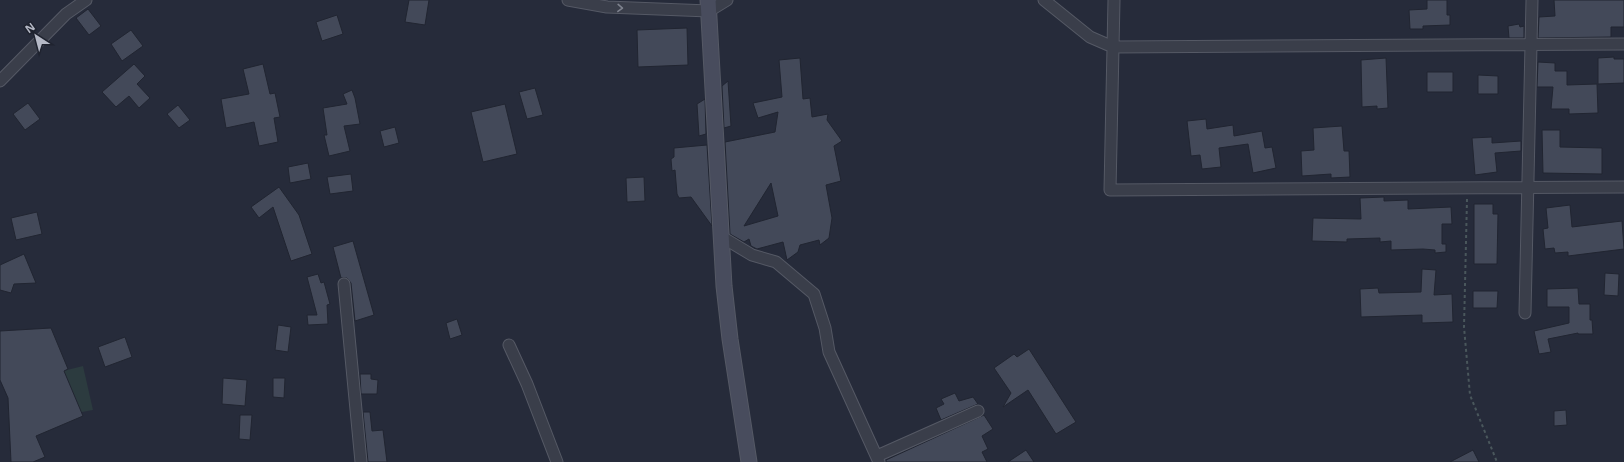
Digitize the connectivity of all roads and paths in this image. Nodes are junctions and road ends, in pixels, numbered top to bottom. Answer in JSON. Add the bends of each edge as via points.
{"nodes":[{"id":1,"x":86,"y":0,"type":"edge"},
{"id":2,"x":568,"y":0,"type":"edge"},
{"id":3,"x":727,"y":0,"type":"edge"},
{"id":4,"x":1044,"y":0,"type":"edge"},
{"id":5,"x":1114,"y":0,"type":"edge"},
{"id":6,"x":1532,"y":0,"type":"edge"},
{"id":7,"x":708,"y":6,"type":"edge"},
{"id":8,"x":1624,"y":44,"type":"edge"},
{"id":9,"x":1532,"y":45,"type":"junction"},
{"id":10,"x":1113,"y":47,"type":"junction"},
{"id":11,"x":0,"y":81,"type":"edge"},
{"id":12,"x":1624,"y":187,"type":"edge"},
{"id":13,"x":1468,"y":188,"type":"junction"},
{"id":14,"x":1529,"y":188,"type":"junction"},
{"id":15,"x":722,"y":237,"type":"junction"},
{"id":16,"x":344,"y":284,"type":"dead end"},
{"id":17,"x":1525,"y":313,"type":"dead end"},
{"id":18,"x":509,"y":344,"type":"dead end"},
{"id":19,"x":978,"y":411,"type":"dead end"},
{"id":20,"x":878,"y":459,"type":"edge"},
{"id":21,"x":361,"y":462,"type":"edge"},
{"id":22,"x":557,"y":462,"type":"edge"},
{"id":23,"x":749,"y":462,"type":"edge"},
{"id":24,"x":1496,"y":462,"type":"edge"}],
"edges":[{"from":1,"to":11,"type":"street","via":[[66,14]]},
{"from":2,"to":7,"type":"street","one_way":true,"via":[[607,7]]},
{"from":3,"to":7,"type":"street"},
{"from":4,"to":10,"type":"street","via":[[1090,37]]},
{"from":5,"to":10,"type":"street"},
{"from":6,"to":9,"type":"street"},
{"from":7,"to":15,"type":"main road"},
{"from":8,"to":9,"type":"street"},
{"from":9,"to":10,"type":"street"},
{"from":9,"to":14,"type":"street"},
{"from":10,"to":13,"type":"street","via":[[1110,190]]},
{"from":12,"to":14,"type":"street"},
{"from":13,"to":14,"type":"street"},
{"from":13,"to":24,"type":"path","via":[[1464,327],[1470,395]]},
{"from":14,"to":17,"type":"street"},
{"from":15,"to":20,"type":"street","via":[[752,255],[776,262],[814,294],[825,328],[829,352]]},
{"from":15,"to":23,"type":"main road","via":[[730,340]]},
{"from":16,"to":21,"type":"street"},
{"from":18,"to":22,"type":"street"},
{"from":19,"to":20,"type":"street"}]}
